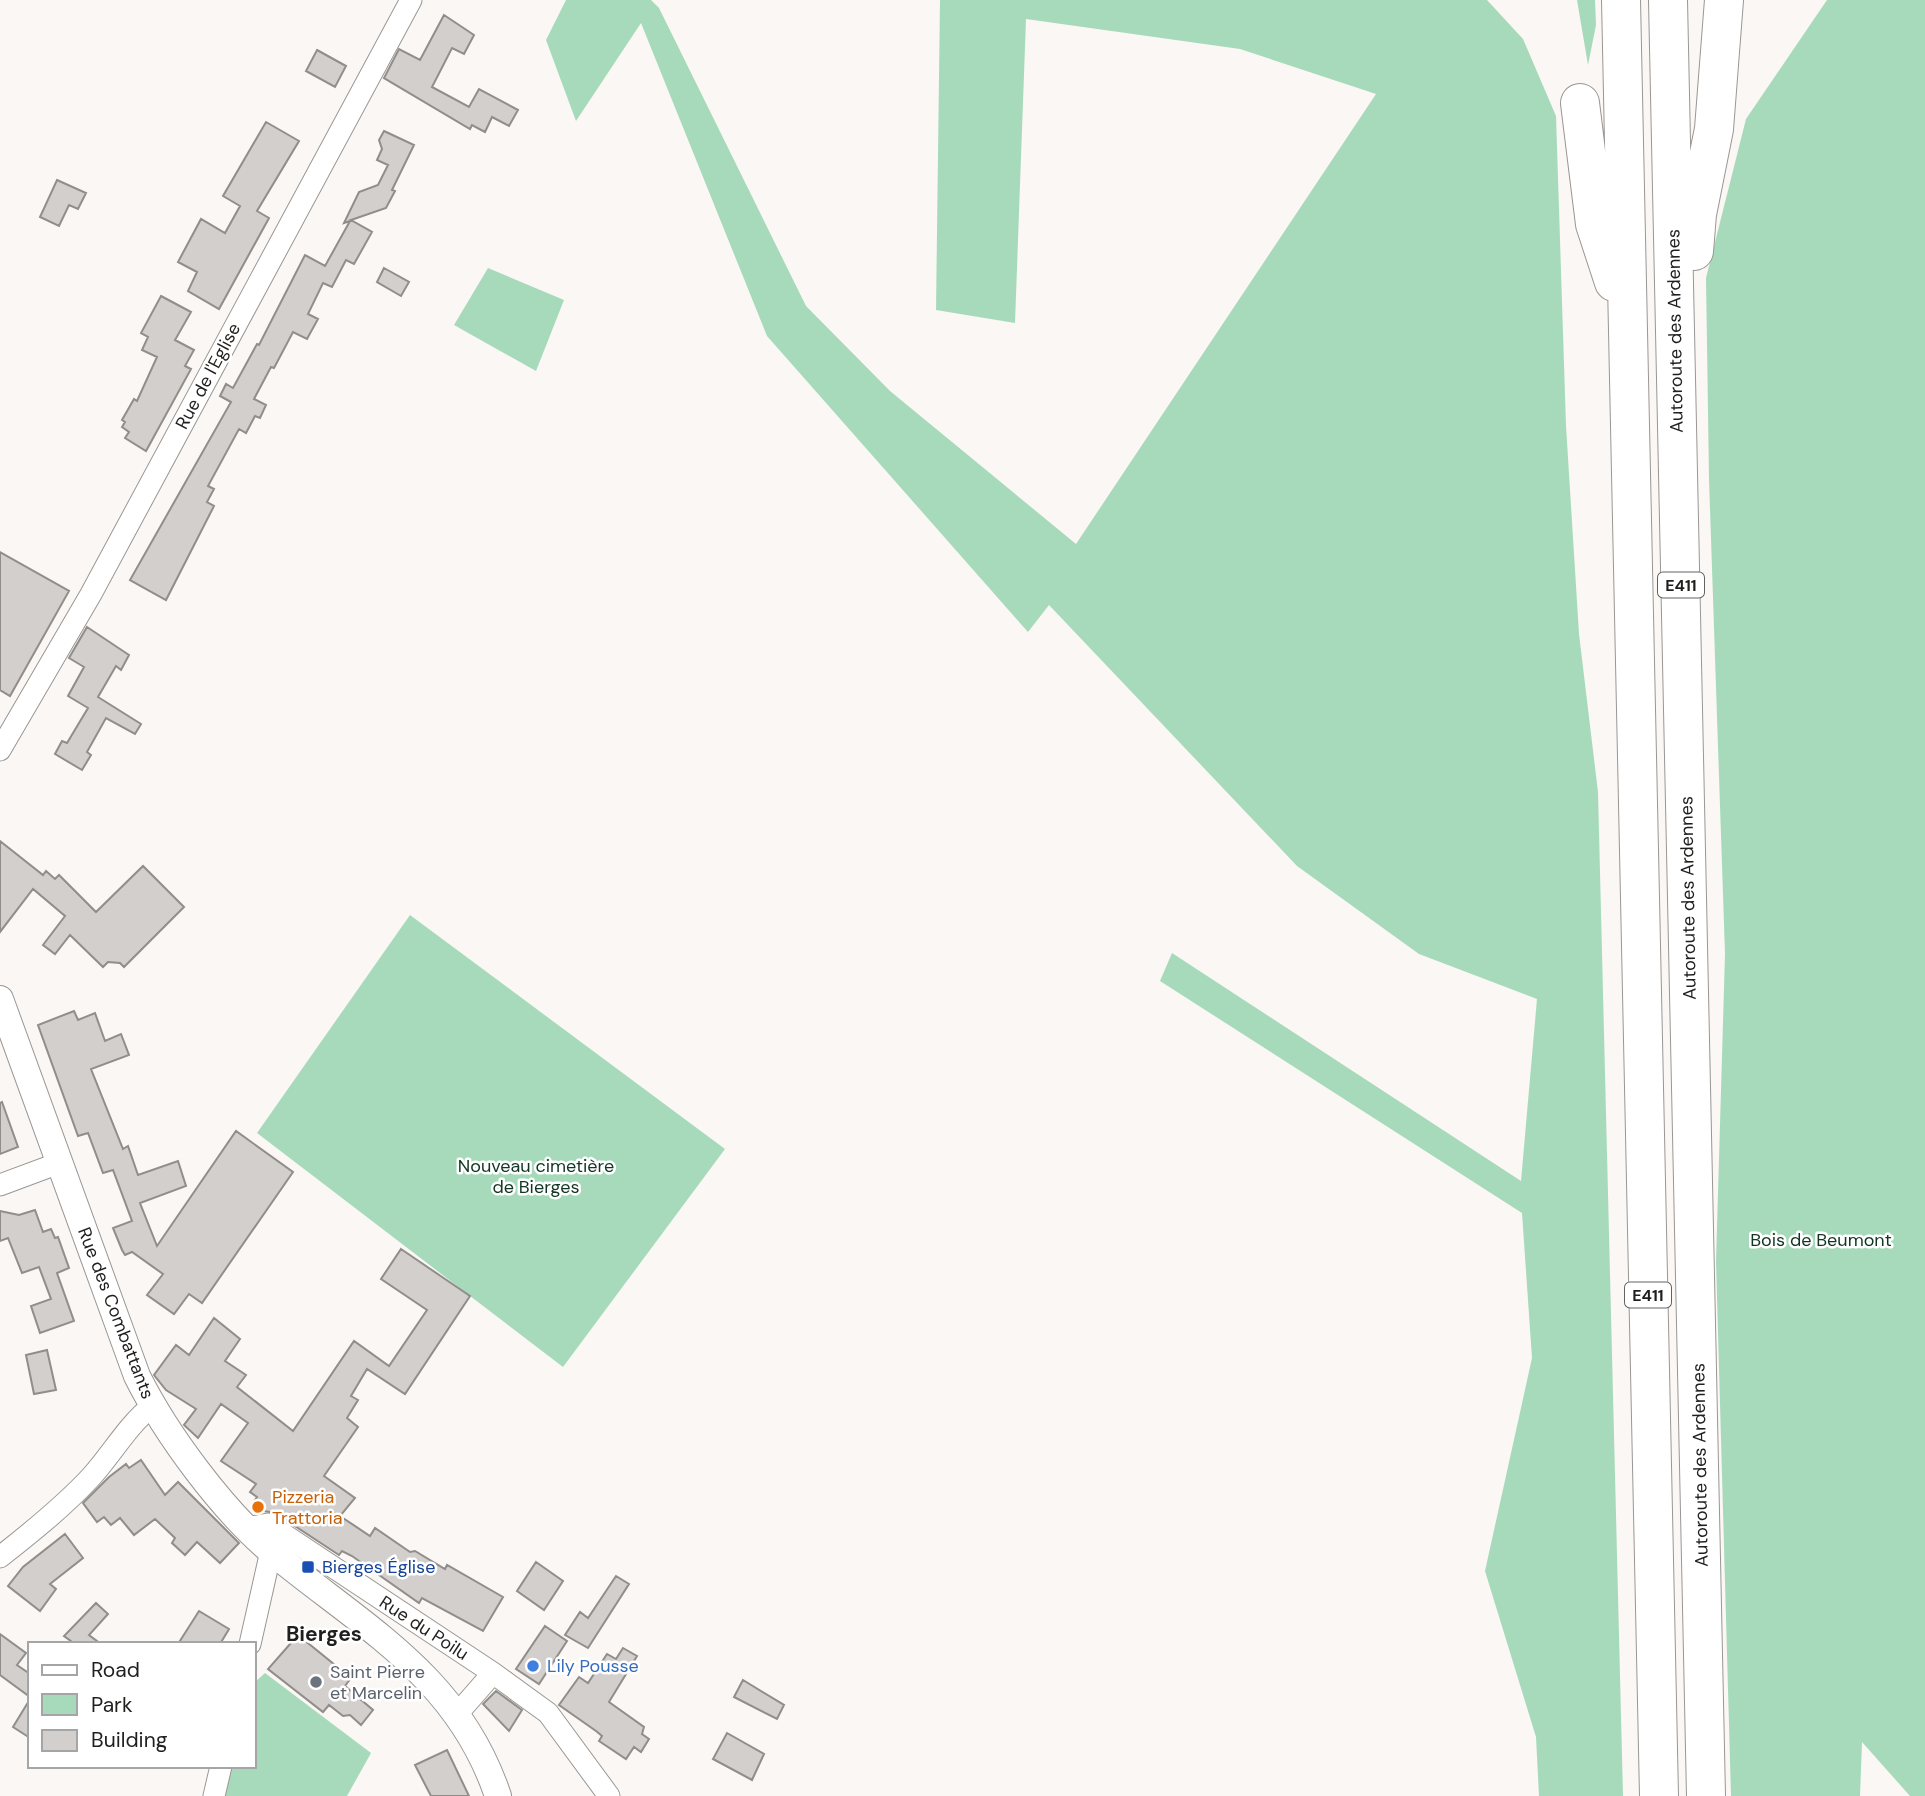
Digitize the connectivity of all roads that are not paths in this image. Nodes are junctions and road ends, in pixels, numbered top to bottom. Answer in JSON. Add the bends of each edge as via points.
{"nodes":[{"id":1,"x":411,"y":0,"type":"edge"},
{"id":2,"x":1621,"y":0,"type":"edge"},
{"id":3,"x":1668,"y":0,"type":"edge"},
{"id":4,"x":1724,"y":0,"type":"edge"},
{"id":5,"x":1580,"y":103,"type":"dead end"},
{"id":6,"x":1627,"y":322,"type":"junction"},
{"id":7,"x":1675,"y":331,"type":"junction"},
{"id":8,"x":0,"y":750,"type":"edge"},
{"id":9,"x":0,"y":999,"type":"edge"},
{"id":10,"x":59,"y":1163,"type":"junction"},
{"id":11,"x":0,"y":1185,"type":"edge"},
{"id":12,"x":152,"y":1406,"type":"junction"},
{"id":13,"x":247,"y":1528,"type":"junction"},
{"id":14,"x":271,"y":1551,"type":"junction"},
{"id":15,"x":0,"y":1557,"type":"edge"},
{"id":16,"x":250,"y":1642,"type":"edge"},
{"id":17,"x":493,"y":1672,"type":"junction"},
{"id":18,"x":458,"y":1713,"type":"junction"},
{"id":19,"x":221,"y":1768,"type":"edge"},
{"id":20,"x":214,"y":1796,"type":"edge"},
{"id":21,"x":498,"y":1796,"type":"edge"},
{"id":22,"x":609,"y":1796,"type":"edge"},
{"id":23,"x":1659,"y":1796,"type":"edge"},
{"id":24,"x":1706,"y":1796,"type":"edge"}],
"edges":[{"from":1,"to":8,"type":"street","name":"Rue de l'Eglise","via":[[91,594]]},
{"from":2,"to":6,"type":"highway","number":"E411"},
{"from":3,"to":7,"type":"highway","name":"Autoroute des Ardennes","number":"E411"},
{"from":4,"to":7,"type":"highway","via":[[1714,129],[1697,214],[1694,296]]},
{"from":5,"to":6,"type":"highway","via":[[1595,224]]},
{"from":6,"to":23,"type":"highway","number":"E411"},
{"from":7,"to":24,"type":"highway","name":"Autoroute des Ardennes","number":"E411"},
{"from":9,"to":10,"type":"street","name":"Rue des Combattants"},
{"from":10,"to":11,"type":"street"},
{"from":10,"to":12,"type":"street","name":"Rue des Combattants"},
{"from":12,"to":13,"type":"street","name":"Rue des Combattants"},
{"from":12,"to":15,"type":"street","via":[[52,1516]]},
{"from":13,"to":14,"type":"street","name":"Rue des Combattants"},
{"from":13,"to":17,"type":"street","name":"Rue du Poilu","via":[[268,1524]]},
{"from":14,"to":16,"type":"street"},
{"from":14,"to":18,"type":"street","name":"Rue des Combattants","via":[[395,1646]]},
{"from":17,"to":18,"type":"street"},
{"from":17,"to":22,"type":"street","name":"Rue du Poilu","via":[[548,1713]]},
{"from":18,"to":21,"type":"street","name":"Rue des Combattants"},
{"from":19,"to":20,"type":"street"}]}
